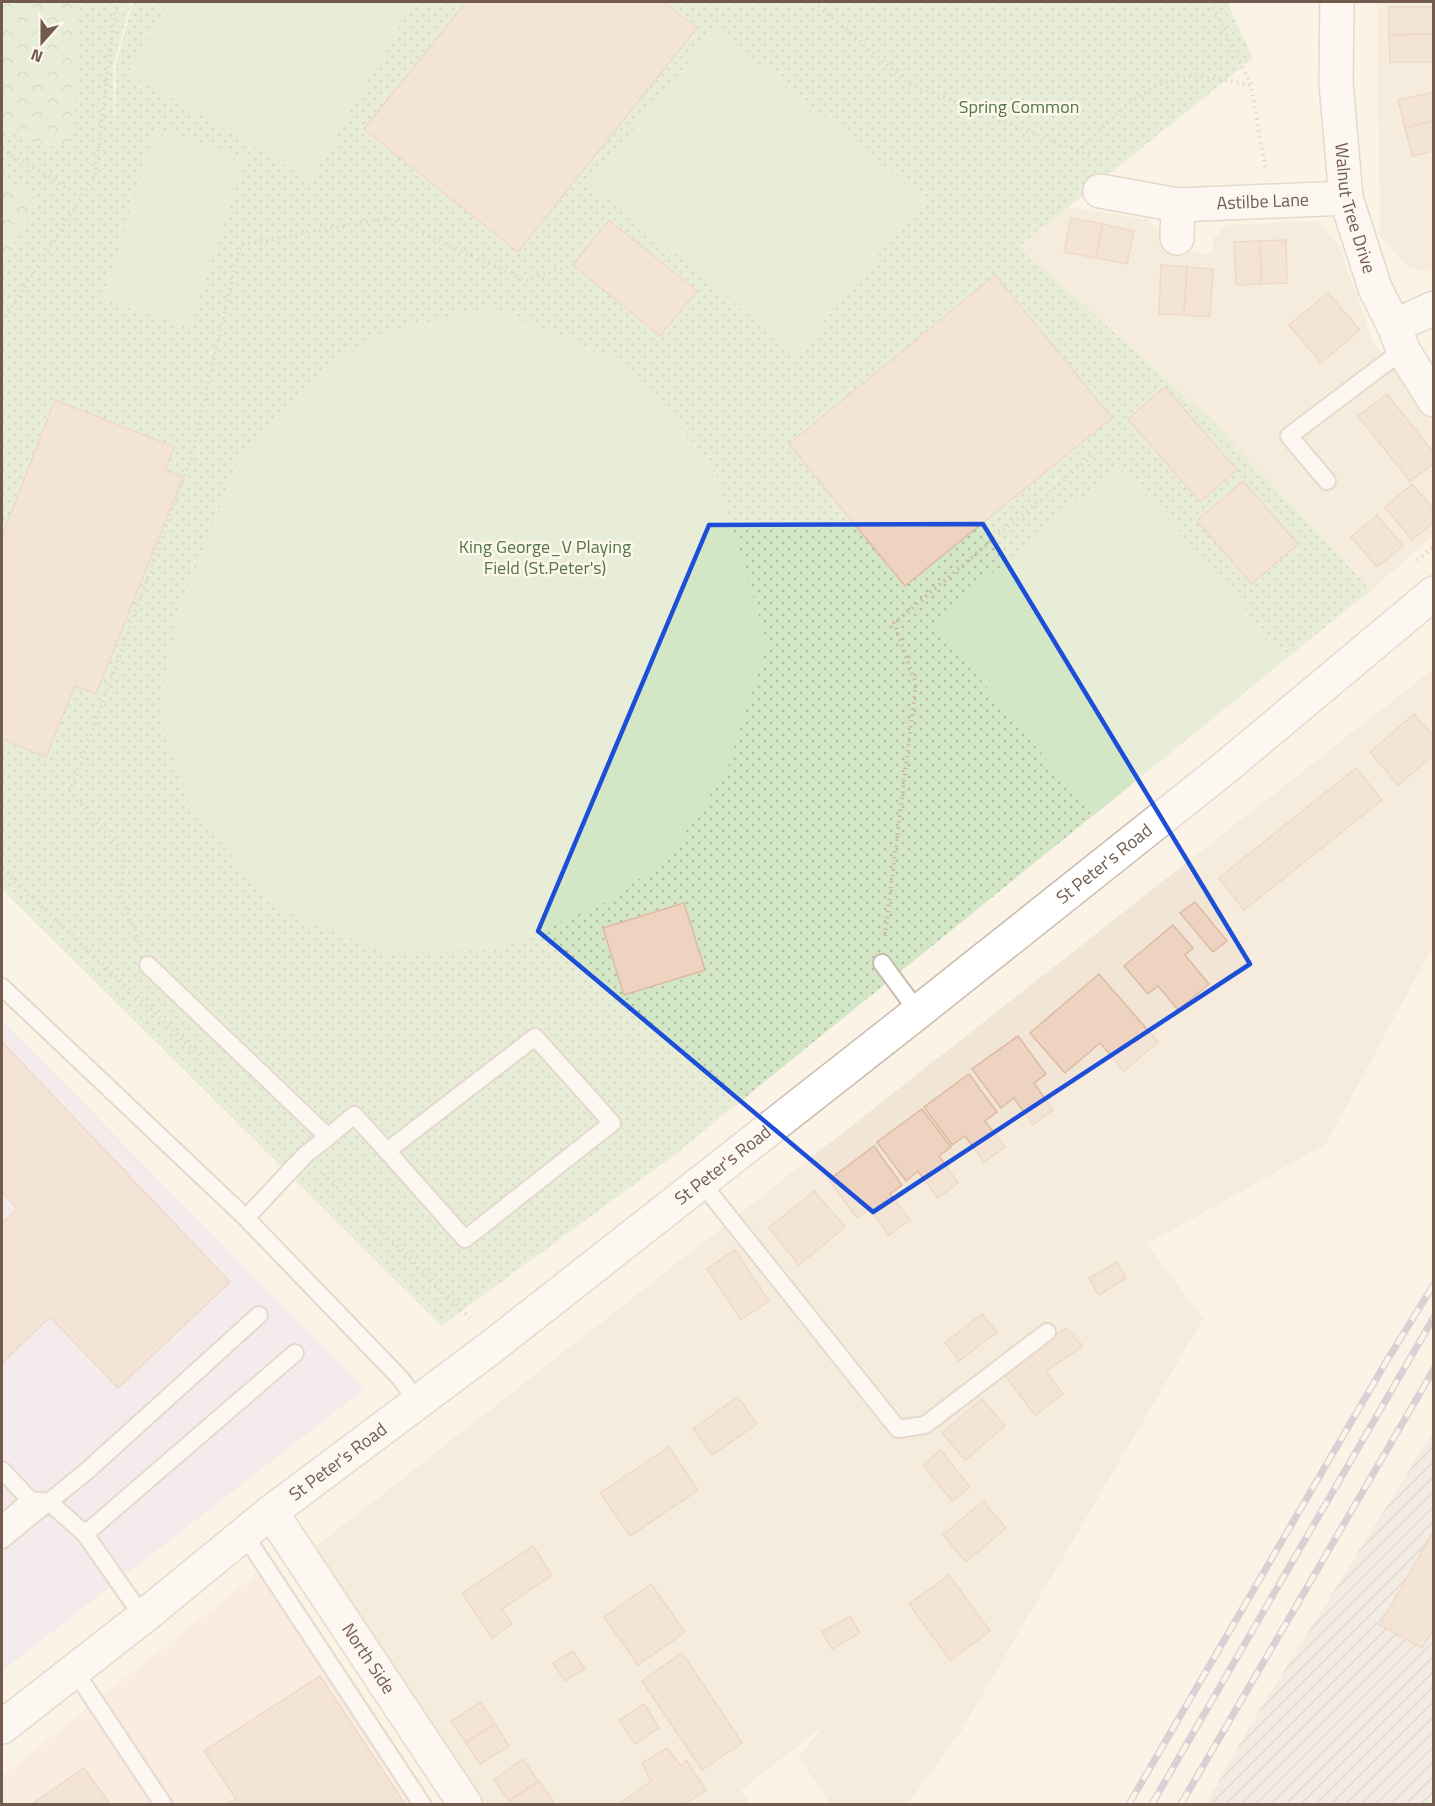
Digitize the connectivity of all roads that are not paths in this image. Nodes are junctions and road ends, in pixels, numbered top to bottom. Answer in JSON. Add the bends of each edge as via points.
{"nodes":[{"id":1,"x":1337,"y":2,"type":"edge"},
{"id":2,"x":1100,"y":175,"type":"road end"},
{"id":3,"x":1346,"y":198,"type":"junction"},
{"id":4,"x":1179,"y":205,"type":"junction"},
{"id":5,"x":1177,"y":238,"type":"dead end"},
{"id":6,"x":1434,"y":308,"type":"edge"},
{"id":7,"x":1399,"y":338,"type":"junction"},
{"id":8,"x":1434,"y":400,"type":"edge"},
{"id":9,"x":1327,"y":481,"type":"dead end"},
{"id":10,"x":1434,"y":593,"type":"edge"},
{"id":11,"x":882,"y":963,"type":"road end"},
{"id":12,"x":148,"y":965,"type":"road end"},
{"id":13,"x":2,"y":987,"type":"edge"},
{"id":14,"x":918,"y":1012,"type":"junction"},
{"id":15,"x":328,"y":1137,"type":"junction"},
{"id":16,"x":387,"y":1151,"type":"junction"},
{"id":17,"x":701,"y":1182,"type":"junction"},
{"id":18,"x":246,"y":1218,"type":"junction"},
{"id":19,"x":260,"y":1315,"type":"dead end"},
{"id":20,"x":1047,"y":1332,"type":"dead end"},
{"id":21,"x":295,"y":1353,"type":"dead end"},
{"id":22,"x":417,"y":1402,"type":"junction"},
{"id":23,"x":2,"y":1470,"type":"edge"},
{"id":24,"x":30,"y":1500,"type":"junction"},
{"id":25,"x":49,"y":1502,"type":"junction"},
{"id":26,"x":271,"y":1512,"type":"junction"},
{"id":27,"x":2,"y":1524,"type":"edge"},
{"id":28,"x":85,"y":1534,"type":"junction"},
{"id":29,"x":244,"y":1534,"type":"junction"},
{"id":30,"x":2,"y":1540,"type":"edge"},
{"id":31,"x":143,"y":1617,"type":"junction"},
{"id":32,"x":74,"y":1670,"type":"junction"},
{"id":33,"x":2,"y":1727,"type":"edge"},
{"id":34,"x":164,"y":1804,"type":"edge"},
{"id":35,"x":422,"y":1804,"type":"edge"},
{"id":36,"x":465,"y":1804,"type":"edge"}],
"edges":[{"from":1,"to":3,"type":"street","name":"Walnut Tree Drive","via":[[1336,83]]},
{"from":2,"to":4,"type":"street","name":"Astilbe Lane"},
{"from":3,"to":4,"type":"street","name":"Astilbe Lane"},
{"from":3,"to":7,"type":"street","name":"Walnut Tree Drive","via":[[1375,288]]},
{"from":4,"to":5,"type":"street"},
{"from":6,"to":7,"type":"street"},
{"from":7,"to":8,"type":"street","name":"Walnut Tree Drive"},
{"from":7,"to":9,"type":"lane","via":[[1289,436]]},
{"from":10,"to":14,"type":"street","name":"St Peter's Road","via":[[1221,771]]},
{"from":11,"to":14,"type":"lane"},
{"from":12,"to":15,"type":"lane"},
{"from":13,"to":18,"type":"lane"},
{"from":14,"to":17,"type":"street","name":"St Peter's Road"},
{"from":15,"to":16,"type":"lane","via":[[354,1115]]},
{"from":15,"to":18,"type":"lane","via":[[305,1155]]},
{"from":16,"to":16,"type":"lane","via":[[535,1036],[612,1123],[465,1239]]},
{"from":17,"to":20,"type":"lane","via":[[898,1429],[925,1425]]},
{"from":17,"to":22,"type":"street","name":"St Peter's Road"},
{"from":18,"to":22,"type":"lane","via":[[401,1379]]},
{"from":19,"to":25,"type":"lane"},
{"from":21,"to":28,"type":"lane"},
{"from":22,"to":26,"type":"street","name":"St Peter's Road"},
{"from":23,"to":24,"type":"lane"},
{"from":24,"to":25,"type":"lane"},
{"from":24,"to":27,"type":"lane"},
{"from":25,"to":28,"type":"lane"},
{"from":25,"to":30,"type":"lane"},
{"from":26,"to":29,"type":"street","name":"St Peter's Road"},
{"from":26,"to":36,"type":"street","name":"North Side"},
{"from":28,"to":31,"type":"lane"},
{"from":29,"to":31,"type":"street","name":"St Peter's Road"},
{"from":29,"to":35,"type":"lane"},
{"from":31,"to":32,"type":"street","name":"St Peter's Road"},
{"from":32,"to":33,"type":"street","name":"St Peter's Road"},
{"from":32,"to":34,"type":"lane"}]}
